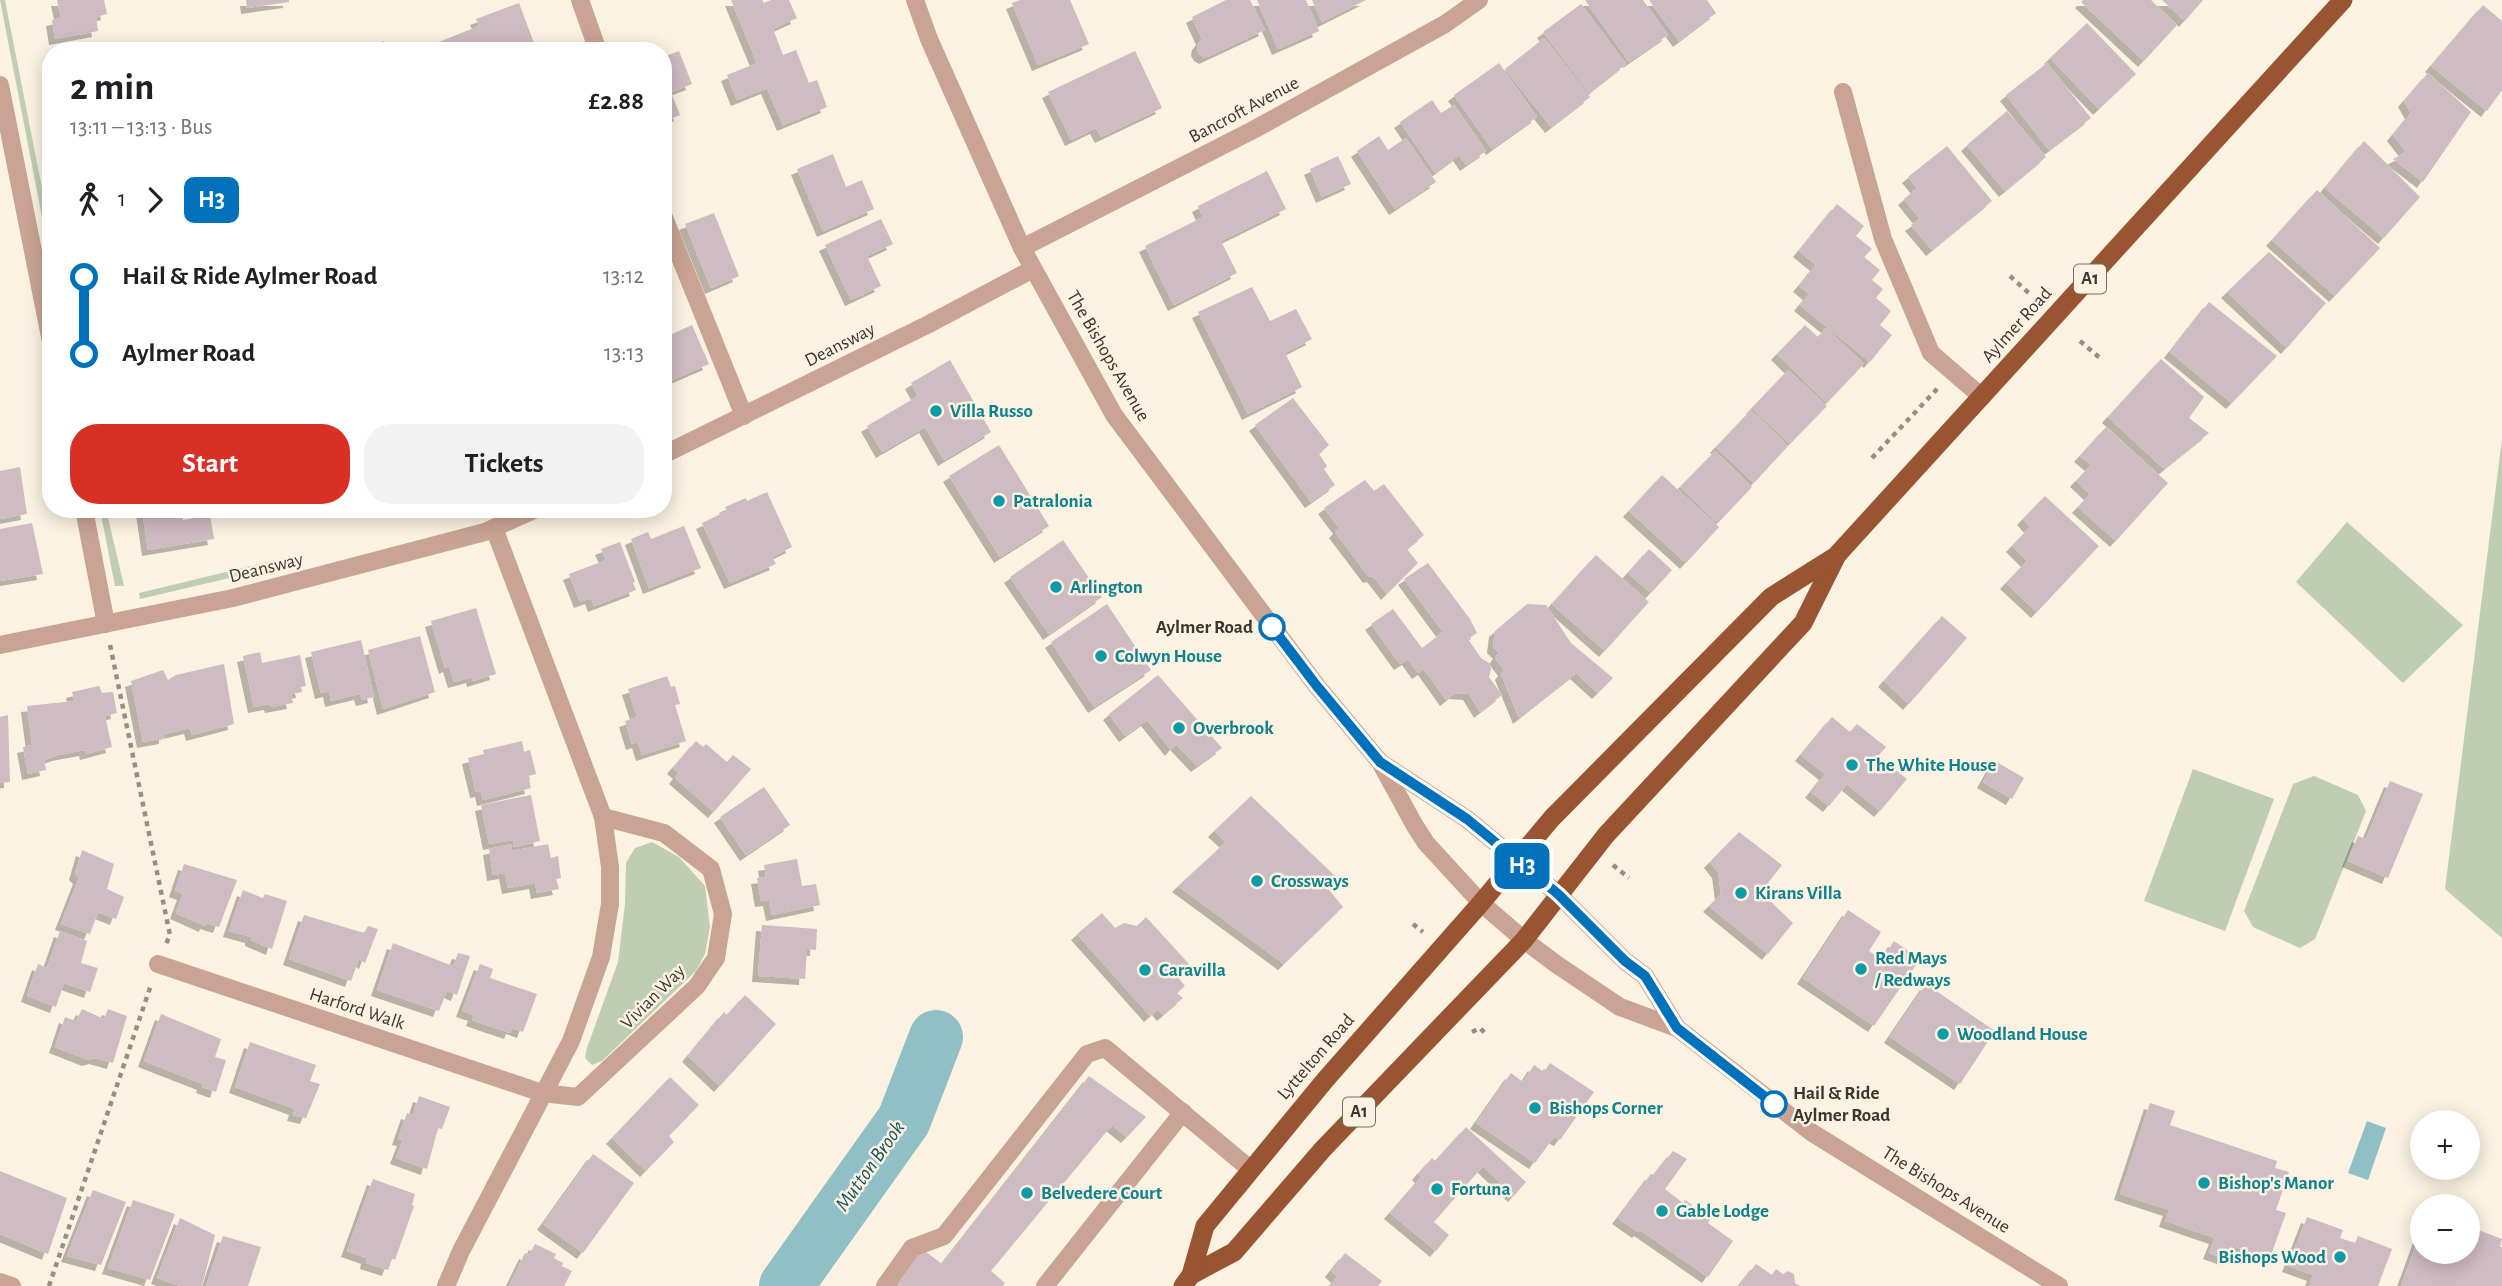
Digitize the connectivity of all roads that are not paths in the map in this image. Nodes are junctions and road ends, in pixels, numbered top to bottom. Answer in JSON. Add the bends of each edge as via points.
{"nodes":[{"id":1,"x":580,"y":0,"type":"edge"},
{"id":2,"x":915,"y":0,"type":"edge"},
{"id":3,"x":1479,"y":0,"type":"edge"},
{"id":4,"x":2343,"y":0,"type":"edge"},
{"id":5,"x":595,"y":42,"type":"edge"},
{"id":6,"x":0,"y":85,"type":"edge"},
{"id":7,"x":1843,"y":93,"type":"dead end"},
{"id":8,"x":672,"y":237,"type":"edge"},
{"id":9,"x":1022,"y":248,"type":"junction"},
{"id":10,"x":1033,"y":269,"type":"junction"},
{"id":11,"x":42,"y":297,"type":"edge"},
{"id":12,"x":1982,"y":397,"type":"junction"},
{"id":13,"x":744,"y":416,"type":"junction"},
{"id":14,"x":672,"y":451,"type":"edge"},
{"id":15,"x":86,"y":518,"type":"edge"},
{"id":16,"x":516,"y":518,"type":"edge"},
{"id":17,"x":494,"y":528,"type":"junction"},
{"id":18,"x":1836,"y":556,"type":"junction"},
{"id":19,"x":106,"y":624,"type":"junction"},
{"id":20,"x":0,"y":645,"type":"edge"},
{"id":21,"x":1380,"y":762,"type":"junction"},
{"id":22,"x":603,"y":817,"type":"junction"},
{"id":23,"x":1516,"y":861,"type":"junction"},
{"id":24,"x":1498,"y":882,"type":"joint"},
{"id":25,"x":1558,"y":894,"type":"junction"},
{"id":26,"x":1481,"y":903,"type":"junction"},
{"id":27,"x":1541,"y":918,"type":"joint"},
{"id":28,"x":1524,"y":940,"type":"junction"},
{"id":29,"x":158,"y":964,"type":"road end"},
{"id":30,"x":1677,"y":1028,"type":"junction"},
{"id":31,"x":542,"y":1093,"type":"junction"},
{"id":32,"x":1183,"y":1112,"type":"junction"},
{"id":33,"x":1250,"y":1169,"type":"junction"},
{"id":34,"x":1187,"y":1281,"type":"edge"},
{"id":35,"x":0,"y":1282,"type":"edge"},
{"id":36,"x":12,"y":1286,"type":"edge"},
{"id":37,"x":446,"y":1286,"type":"edge"},
{"id":38,"x":885,"y":1286,"type":"edge"},
{"id":39,"x":1045,"y":1286,"type":"edge"},
{"id":40,"x":2059,"y":1286,"type":"edge"}],
"edges":[{"from":1,"to":5,"type":"street"},
{"from":2,"to":9,"type":"street","name":"The Bishops Avenue"},
{"from":3,"to":9,"type":"street","name":"Bancroft Avenue","via":[[1445,24],[1255,130]]},
{"from":4,"to":12,"type":"highway","name":"Aylmer Road","number":"A1"},
{"from":6,"to":11,"type":"street"},
{"from":7,"to":12,"type":"street","via":[[1883,239],[1931,353]]},
{"from":8,"to":13,"type":"street"},
{"from":9,"to":10,"type":"street","name":"The Bishops Avenue"},
{"from":10,"to":13,"type":"street","name":"Deansway"},
{"from":10,"to":21,"type":"street","name":"The Bishops Avenue","via":[[1114,415],[1308,674]]},
{"from":12,"to":18,"type":"highway","name":"Aylmer Road","number":"A1"},
{"from":13,"to":14,"type":"street","name":"Deansway"},
{"from":15,"to":19,"type":"street"},
{"from":16,"to":17,"type":"street","name":"Deansway"},
{"from":17,"to":19,"type":"street","name":"Deansway","via":[[246,595]]},
{"from":17,"to":22,"type":"street"},
{"from":18,"to":23,"type":"highway","name":"Aylmer Road","number":"A1","via":[[1771,597],[1552,818]]},
{"from":18,"to":25,"type":"highway","name":"Aylmer Road","number":"A1","via":[[1803,623],[1606,835]]},
{"from":19,"to":20,"type":"street","name":"Deansway"},
{"from":21,"to":23,"type":"street","name":"The Bishops Avenue","via":[[1467,819]]},
{"from":21,"to":26,"type":"street","name":"The Bishops Avenue","via":[[1426,842]]},
{"from":22,"to":31,"type":"street","via":[[610,904],[601,957],[571,1041]]},
{"from":22,"to":31,"type":"street","name":"Vivian Way","via":[[664,833],[711,869],[723,914],[716,958],[697,986],[578,1097]]},
{"from":23,"to":24,"type":"highway","name":"Aylmer Road","number":"A1"},
{"from":23,"to":25,"type":"street","name":"The Bishops Avenue"},
{"from":24,"to":26,"type":"highway","name":"Lyttelton Road","number":"A1"},
{"from":25,"to":27,"type":"highway","name":"Aylmer Road","number":"A1"},
{"from":25,"to":30,"type":"street","name":"The Bishops Avenue","via":[[1645,976]]},
{"from":26,"to":28,"type":"street","name":"The Bishops Avenue"},
{"from":26,"to":33,"type":"highway","name":"Lyttelton Road","number":"A1"},
{"from":27,"to":28,"type":"highway","name":"Lyttelton Road","number":"A1"},
{"from":28,"to":30,"type":"street","name":"The Bishops Avenue","via":[[1620,1007]]},
{"from":28,"to":34,"type":"highway","name":"Lyttelton Road","number":"A1","via":[[1323,1149],[1234,1252]]},
{"from":29,"to":31,"type":"street","name":"Harford Walk"},
{"from":30,"to":40,"type":"street","name":"The Bishops Avenue","via":[[1811,1132]]},
{"from":31,"to":37,"type":"street"},
{"from":32,"to":33,"type":"street"},
{"from":32,"to":38,"type":"street","via":[[1105,1048],[1087,1054],[944,1236],[912,1248]]},
{"from":32,"to":39,"type":"street"},
{"from":33,"to":34,"type":"highway","name":"Lyttelton Road","number":"A1","via":[[1205,1226]]},
{"from":35,"to":36,"type":"street"}]}
